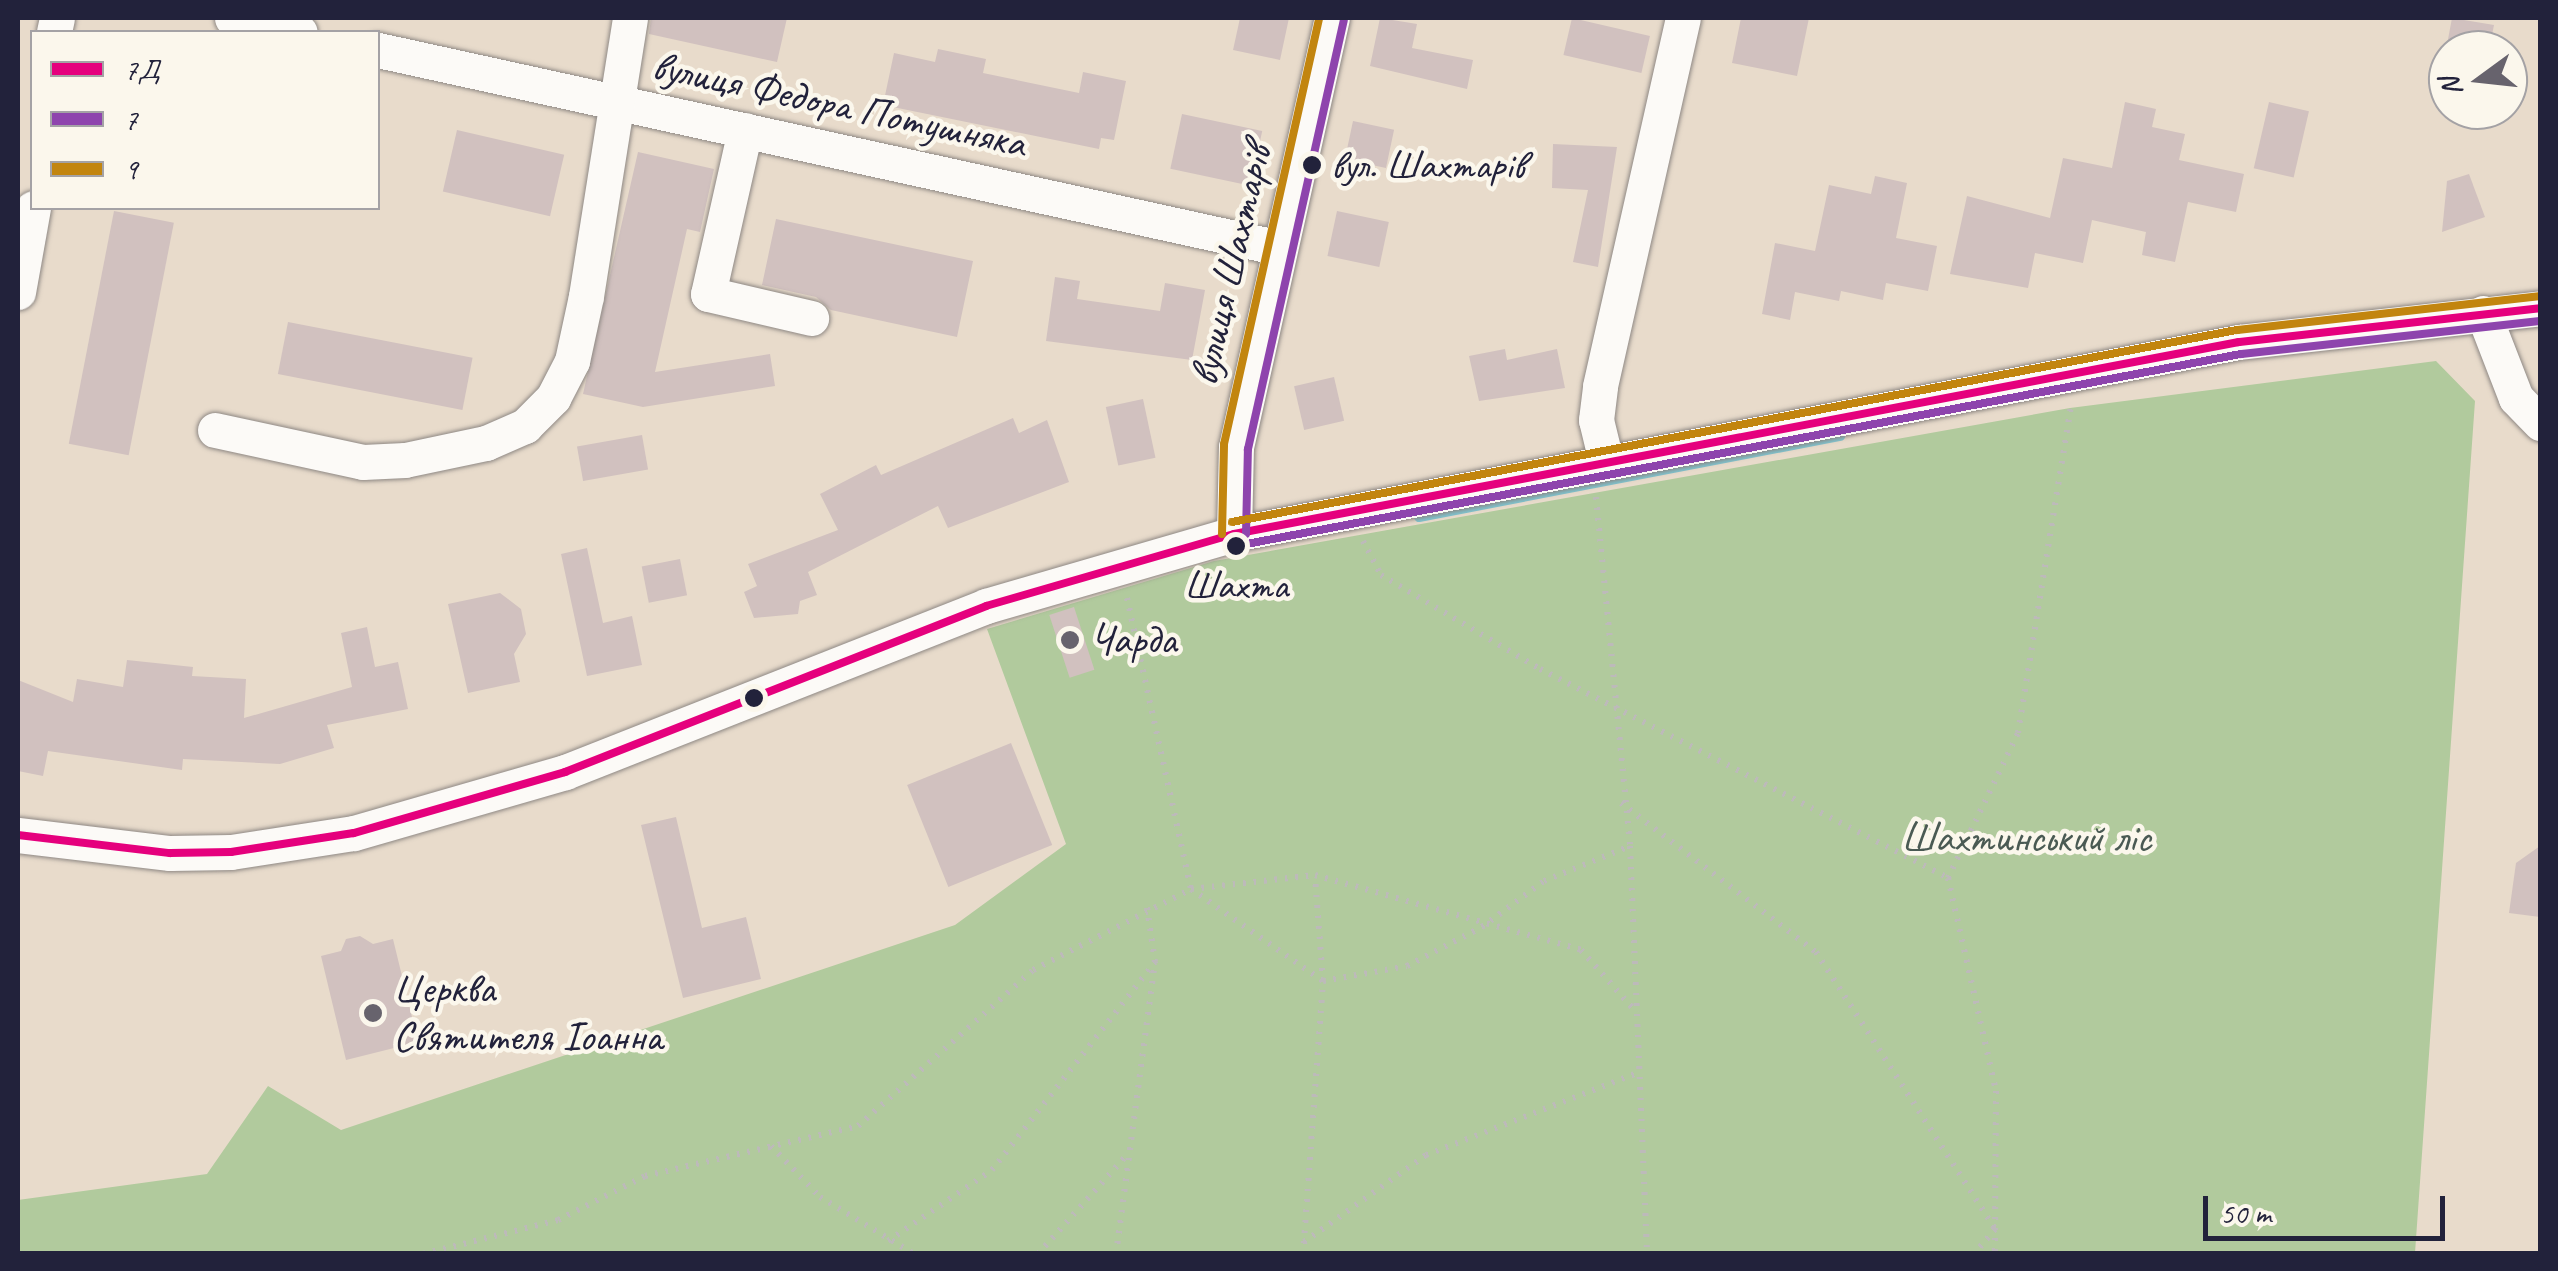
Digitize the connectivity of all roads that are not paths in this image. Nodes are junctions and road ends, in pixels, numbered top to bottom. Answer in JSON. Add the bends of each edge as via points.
{"nodes":[{"id":1,"x":232,"y":18,"type":"edge"},
{"id":2,"x":630,"y":18,"type":"edge"},
{"id":3,"x":1332,"y":18,"type":"edge"},
{"id":4,"x":1683,"y":18,"type":"edge"},
{"id":5,"x":290,"y":30,"type":"edge"},
{"id":6,"x":380,"y":50,"type":"edge"},
{"id":7,"x":617,"y":102,"type":"junction"},
{"id":8,"x":745,"y":130,"type":"junction"},
{"id":9,"x":32,"y":210,"type":"edge"},
{"id":10,"x":1280,"y":248,"type":"junction"},
{"id":11,"x":18,"y":292,"type":"edge"},
{"id":12,"x":2540,"y":308,"type":"edge"},
{"id":13,"x":2483,"y":313,"type":"junction"},
{"id":14,"x":811,"y":318,"type":"dead end"},
{"id":15,"x":2540,"y":424,"type":"edge"},
{"id":16,"x":216,"y":430,"type":"dead end"},
{"id":17,"x":1606,"y":461,"type":"junction"},
{"id":18,"x":1234,"y":534,"type":"junction"},
{"id":19,"x":18,"y":835,"type":"edge"}],
"edges":[{"from":1,"to":5,"type":"street"},
{"from":2,"to":7,"type":"street"},
{"from":3,"to":10,"type":"street","name":"вулиця Шахтарів"},
{"from":4,"to":17,"type":"street","via":[[1600,386],[1596,420]]},
{"from":6,"to":7,"type":"street","name":"вулиця Федора Потушняка"},
{"from":7,"to":8,"type":"street","name":"вулиця Федора Потушняка"},
{"from":7,"to":16,"type":"street","via":[[572,361],[553,398],[525,426],[486,443],[363,462]]},
{"from":8,"to":10,"type":"street","name":"вулиця Федора Потушняка"},
{"from":8,"to":14,"type":"street","via":[[708,294]]},
{"from":9,"to":11,"type":"street"},
{"from":10,"to":18,"type":"street","name":"вулиця Шахтарів","via":[[1236,447]]},
{"from":12,"to":13,"type":"street"},
{"from":13,"to":15,"type":"street","via":[[2516,398]]},
{"from":13,"to":17,"type":"street","via":[[2307,330]]},
{"from":17,"to":18,"type":"street"},
{"from":18,"to":19,"type":"street","via":[[986,606],[668,735],[437,813],[231,852],[154,852]]}]}
